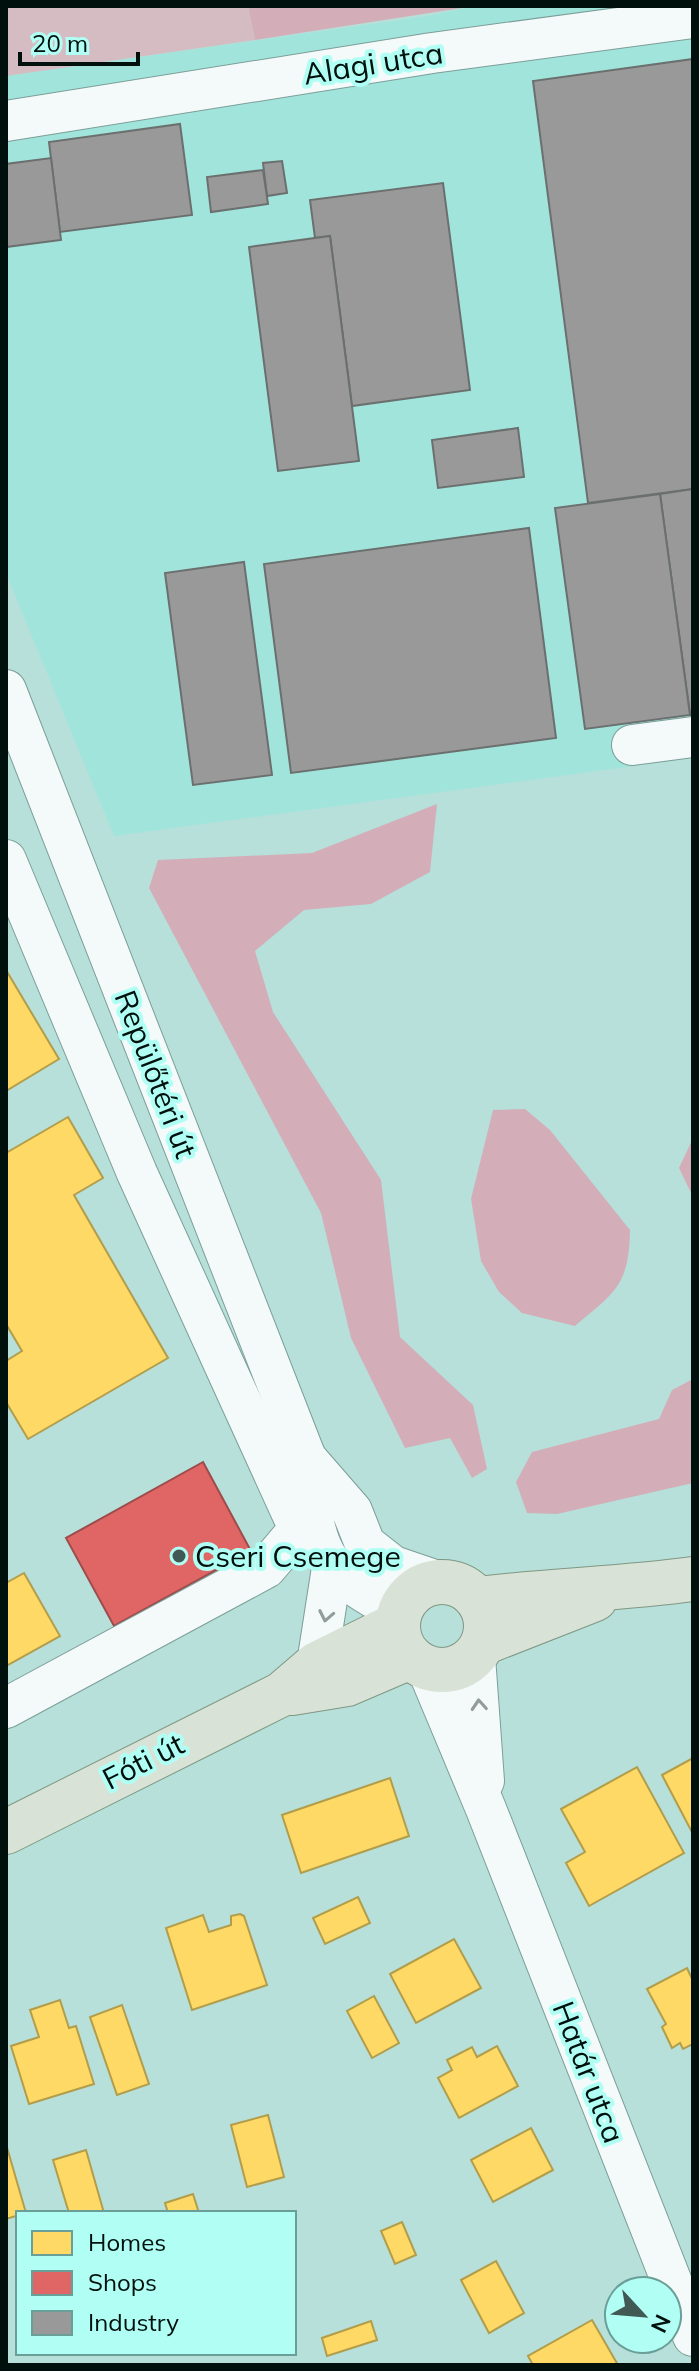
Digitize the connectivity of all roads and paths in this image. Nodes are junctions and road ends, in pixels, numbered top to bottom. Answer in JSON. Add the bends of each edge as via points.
{"nodes":[{"id":1,"x":693,"y":18,"type":"edge"},
{"id":2,"x":6,"y":121,"type":"edge"},
{"id":3,"x":6,"y":690,"type":"edge"},
{"id":4,"x":693,"y":737,"type":"edge"},
{"id":5,"x":632,"y":745,"type":"dead end"},
{"id":6,"x":6,"y":860,"type":"edge"},
{"id":7,"x":306,"y":1458,"type":"junction"},
{"id":8,"x":332,"y":1568,"type":"junction"},
{"id":9,"x":693,"y":1579,"type":"edge"},
{"id":10,"x":615,"y":1590,"type":"junction"},
{"id":11,"x":459,"y":1591,"type":"junction"},
{"id":12,"x":409,"y":1640,"type":"junction"},
{"id":13,"x":479,"y":1650,"type":"junction"},
{"id":14,"x":317,"y":1664,"type":"junction"},
{"id":15,"x":282,"y":1694,"type":"junction"},
{"id":16,"x":6,"y":1708,"type":"edge"},
{"id":17,"x":486,"y":1809,"type":"junction"},
{"id":18,"x":6,"y":1832,"type":"edge"},
{"id":19,"x":693,"y":2336,"type":"edge"}],
"edges":[{"from":1,"to":2,"type":"street","name":"Alagi utca","via":[[432,53]]},
{"from":3,"to":7,"type":"street","name":"Repülőtéri út"},
{"from":4,"to":5,"type":"street"},
{"from":6,"to":16,"type":"street","via":[[137,1173],[299,1529],[266,1568]]},
{"from":7,"to":8,"type":"street","name":"Repülőtéri út","via":[[312,1525]]},
{"from":7,"to":11,"type":"street","name":"Repülőtéri út","via":[[352,1511],[365,1544],[393,1566]]},
{"from":8,"to":12,"type":"street","name":"Repülőtéri út"},
{"from":8,"to":14,"type":"street","one_way":true},
{"from":9,"to":10,"type":"main road","name":"Fóti út"},
{"from":10,"to":11,"type":"main road","name":"Fóti út"},
{"from":10,"to":13,"type":"main road","name":"Fóti út"},
{"from":11,"to":12,"type":"main road","name":"Fóti út","via":[[423,1586],[409,1597]]},
{"from":11,"to":13,"type":"main road","via":[[487,1628]]},
{"from":12,"to":13,"type":"main road","name":"Fóti út","via":[[452,1669]]},
{"from":12,"to":14,"type":"main road","name":"Fóti út"},
{"from":12,"to":15,"type":"main road","name":"Fóti út","via":[[347,1684]]},
{"from":12,"to":17,"type":"street","name":"Határ utca"},
{"from":17,"to":13,"type":"street","name":"Határ utca","one_way":true},
{"from":14,"to":15,"type":"main road","name":"Fóti út"},
{"from":15,"to":18,"type":"main road","name":"Fóti út"},
{"from":17,"to":19,"type":"street","name":"Határ utca"}]}
